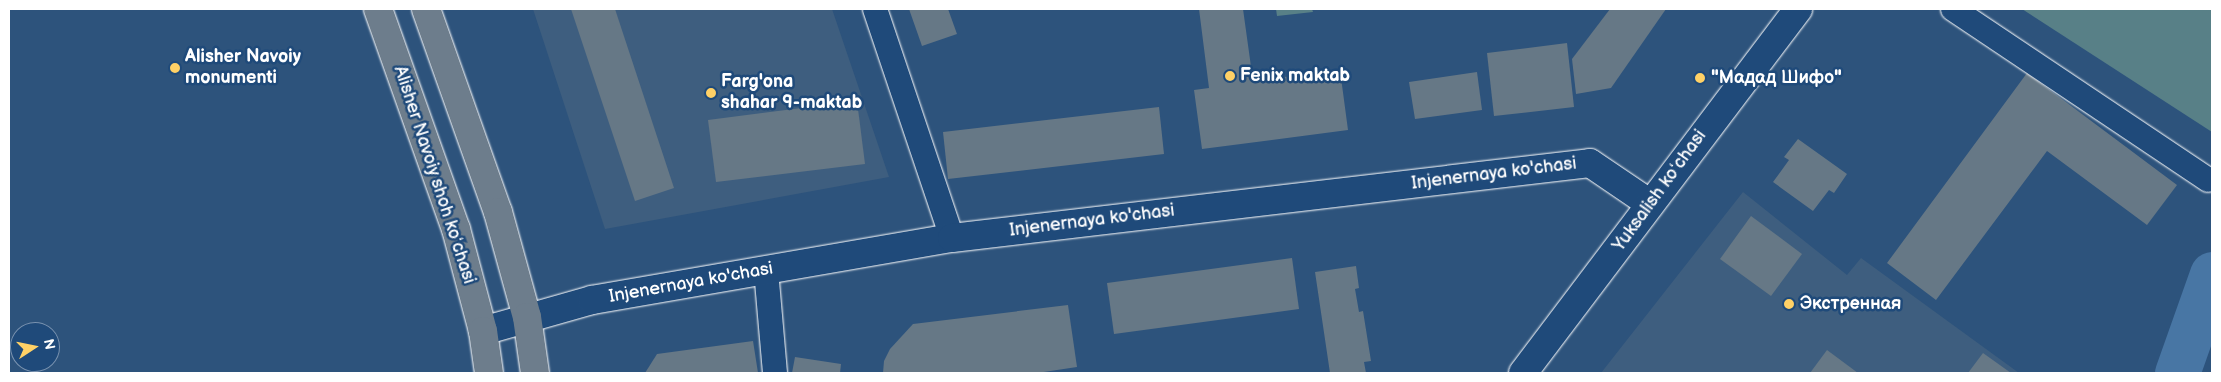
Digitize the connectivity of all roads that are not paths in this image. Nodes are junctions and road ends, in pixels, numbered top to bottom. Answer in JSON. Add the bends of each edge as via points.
{"nodes":[{"id":1,"x":378,"y":9,"type":"edge"},
{"id":2,"x":426,"y":9,"type":"edge"},
{"id":3,"x":875,"y":9,"type":"edge"},
{"id":4,"x":1798,"y":9,"type":"edge"},
{"id":5,"x":1952,"y":9,"type":"edge"},
{"id":6,"x":2208,"y":180,"type":"dead end"},
{"id":7,"x":1649,"y":203,"type":"junction"},
{"id":8,"x":952,"y":238,"type":"junction"},
{"id":9,"x":766,"y":270,"type":"junction"},
{"id":10,"x":527,"y":317,"type":"junction"},
{"id":11,"x":483,"y":331,"type":"junction"},
{"id":12,"x":489,"y":373,"type":"edge"},
{"id":13,"x":535,"y":373,"type":"edge"},
{"id":14,"x":775,"y":373,"type":"edge"},
{"id":15,"x":1523,"y":373,"type":"edge"}],
"edges":[{"from":1,"to":11,"type":"main road","name":"Alisher Navoiy shoh koʻchasi","via":[[456,229]]},
{"from":2,"to":10,"type":"main road","via":[[498,212]]},
{"from":3,"to":8,"type":"street"},
{"from":4,"to":7,"type":"street","name":"Yuksalish koʻchasi"},
{"from":5,"to":6,"type":"street"},
{"from":7,"to":8,"type":"street","name":"Injenernaya ko'chasi","via":[[1590,163]]},
{"from":7,"to":15,"type":"street","name":"Yuksalish koʻchasi","via":[[1606,266]]},
{"from":8,"to":9,"type":"street","name":"Injenernaya ko'chasi"},
{"from":9,"to":10,"type":"street","name":"Injenernaya ko'chasi","via":[[592,300]]},
{"from":9,"to":14,"type":"street"},
{"from":10,"to":11,"type":"street","name":"Injenernaya ko'chasi"},
{"from":10,"to":13,"type":"main road"},
{"from":11,"to":12,"type":"main road","name":"Alisher Navoiy shoh koʻchasi"}]}
